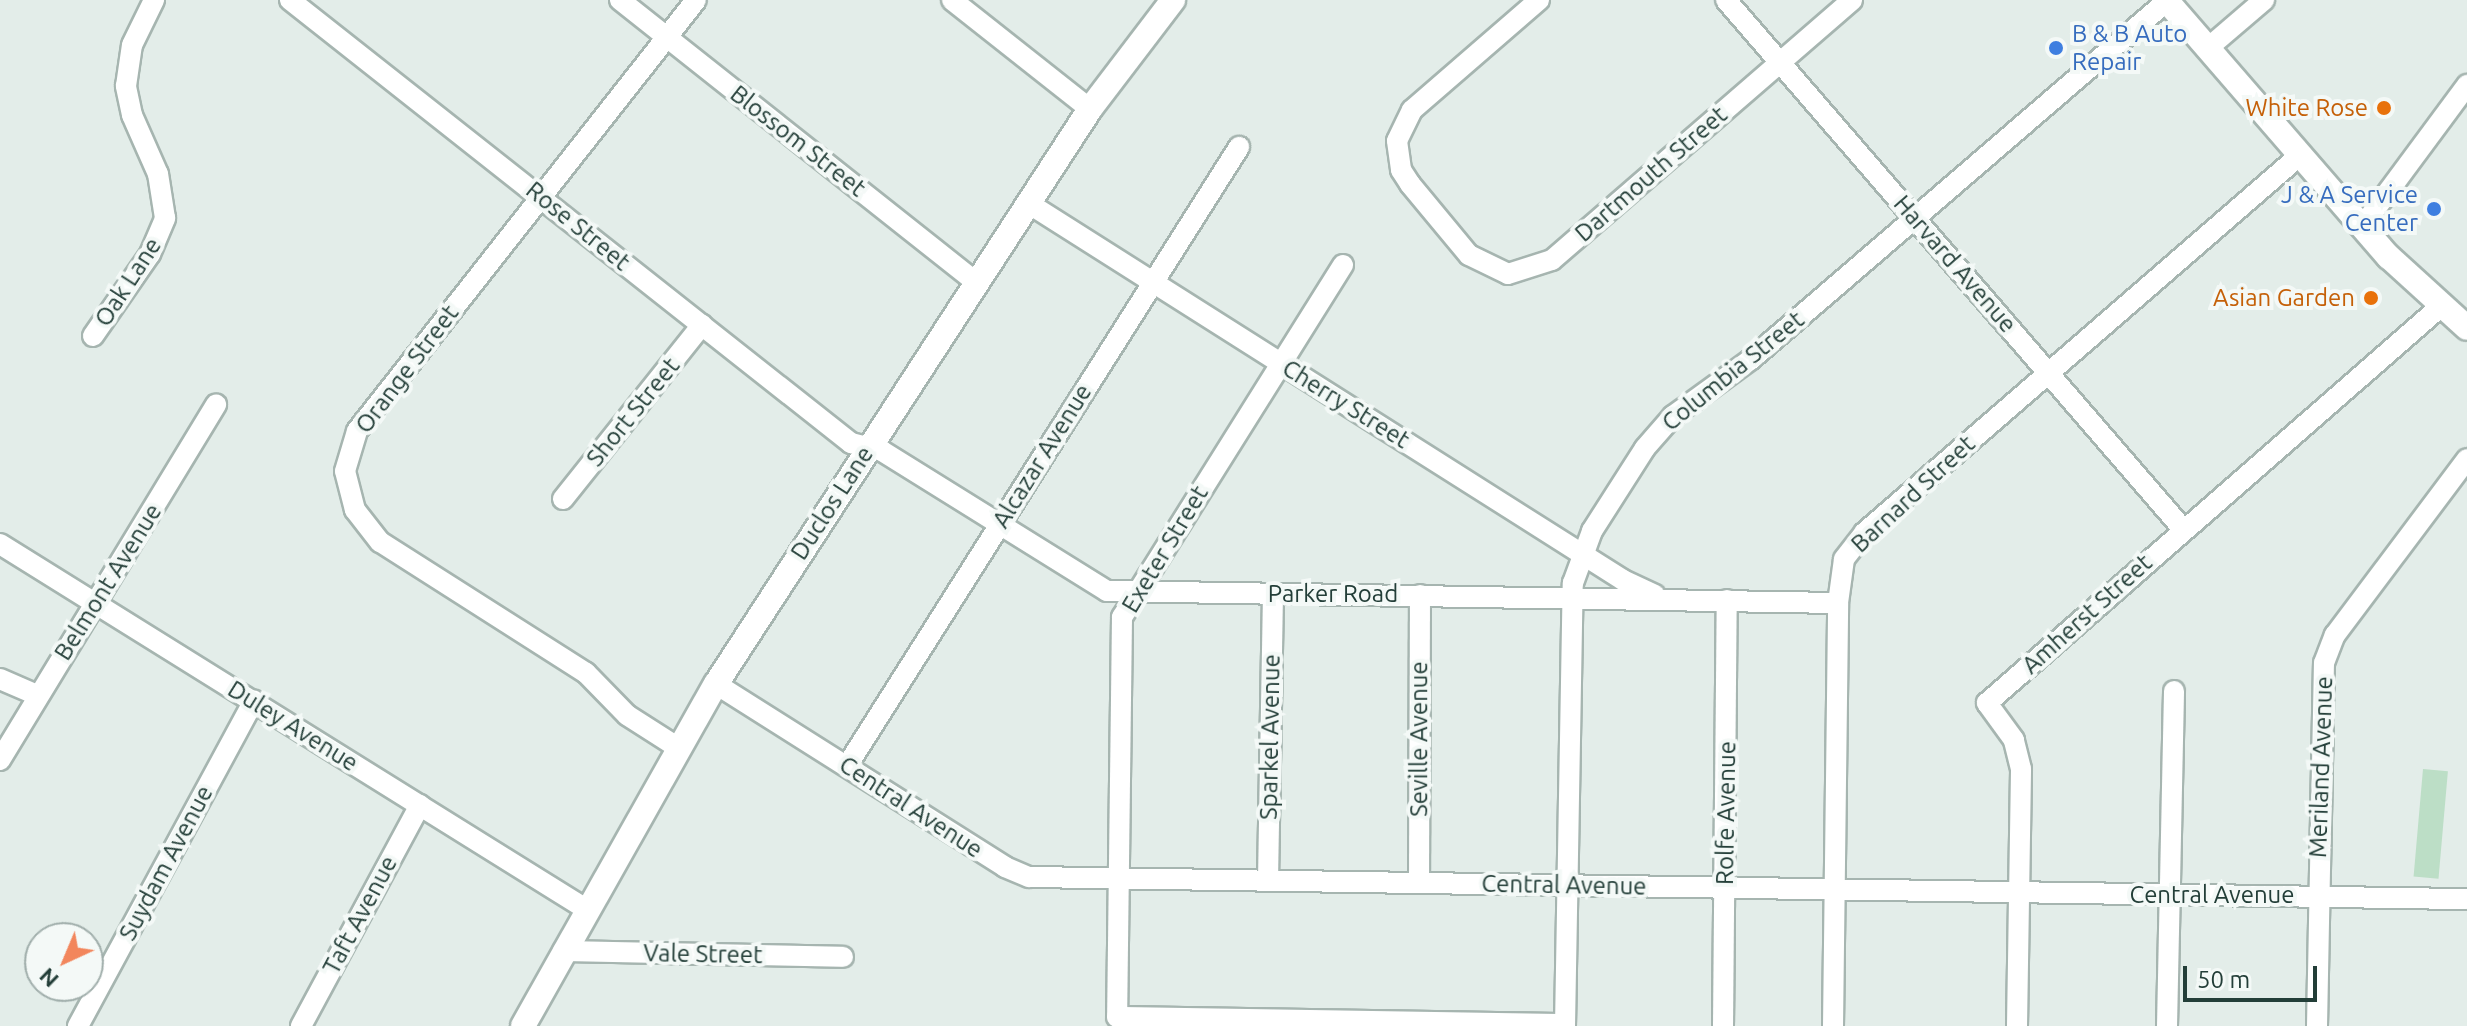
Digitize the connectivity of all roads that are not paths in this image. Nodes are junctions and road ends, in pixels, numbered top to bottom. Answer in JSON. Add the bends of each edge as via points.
{"nodes":[{"id":1,"x":154,"y":0,"type":"edge"},
{"id":2,"x":290,"y":0,"type":"edge"},
{"id":3,"x":620,"y":0,"type":"edge"},
{"id":4,"x":696,"y":0,"type":"edge"},
{"id":5,"x":952,"y":0,"type":"edge"},
{"id":6,"x":1173,"y":0,"type":"edge"},
{"id":7,"x":1539,"y":0,"type":"edge"},
{"id":8,"x":1726,"y":0,"type":"edge"},
{"id":9,"x":1852,"y":0,"type":"edge"},
{"id":10,"x":2166,"y":0,"type":"edge"},
{"id":11,"x":2264,"y":0,"type":"edge"},
{"id":12,"x":666,"y":37,"type":"junction"},
{"id":13,"x":2208,"y":48,"type":"junction"},
{"id":14,"x":1780,"y":63,"type":"junction"},
{"id":15,"x":2467,"y":85,"type":"edge"},
{"id":16,"x":1090,"y":109,"type":"junction"},
{"id":17,"x":1239,"y":147,"type":"dead end"},
{"id":18,"x":2300,"y":155,"type":"junction"},
{"id":19,"x":541,"y":196,"type":"junction"},
{"id":20,"x":1028,"y":203,"type":"junction"},
{"id":21,"x":1915,"y":218,"type":"junction"},
{"id":22,"x":2362,"y":227,"type":"junction"},
{"id":23,"x":1343,"y":265,"type":"dead end"},
{"id":24,"x":1152,"y":281,"type":"junction"},
{"id":25,"x":976,"y":282,"type":"junction"},
{"id":26,"x":2440,"y":307,"type":"junction"},
{"id":27,"x":702,"y":325,"type":"junction"},
{"id":28,"x":2467,"y":328,"type":"edge"},
{"id":29,"x":93,"y":336,"type":"dead end"},
{"id":30,"x":1280,"y":362,"type":"junction"},
{"id":31,"x":2048,"y":371,"type":"junction"},
{"id":32,"x":216,"y":405,"type":"dead end"},
{"id":33,"x":868,"y":447,"type":"junction"},
{"id":34,"x":2467,"y":459,"type":"edge"},
{"id":35,"x":563,"y":499,"type":"dead end"},
{"id":36,"x":1001,"y":524,"type":"junction"},
{"id":37,"x":2183,"y":529,"type":"junction"},
{"id":38,"x":0,"y":544,"type":"edge"},
{"id":39,"x":1580,"y":552,"type":"junction"},
{"id":40,"x":1134,"y":593,"type":"junction"},
{"id":41,"x":1273,"y":594,"type":"junction"},
{"id":42,"x":1420,"y":595,"type":"junction"},
{"id":43,"x":1572,"y":597,"type":"junction"},
{"id":44,"x":93,"y":600,"type":"junction"},
{"id":45,"x":1666,"y":600,"type":"junction"},
{"id":46,"x":1727,"y":600,"type":"junction"},
{"id":47,"x":1838,"y":603,"type":"junction"},
{"id":48,"x":0,"y":679,"type":"edge"},
{"id":49,"x":716,"y":684,"type":"junction"},
{"id":50,"x":2174,"y":691,"type":"dead end"},
{"id":51,"x":37,"y":695,"type":"junction"},
{"id":52,"x":254,"y":701,"type":"junction"},
{"id":53,"x":677,"y":747,"type":"junction"},
{"id":54,"x":0,"y":760,"type":"edge"},
{"id":55,"x":847,"y":766,"type":"junction"},
{"id":56,"x":420,"y":805,"type":"junction"},
{"id":57,"x":1116,"y":879,"type":"junction"},
{"id":58,"x":1268,"y":880,"type":"junction"},
{"id":59,"x":1419,"y":882,"type":"junction"},
{"id":60,"x":1567,"y":886,"type":"junction"},
{"id":61,"x":1725,"y":888,"type":"junction"},
{"id":62,"x":1836,"y":890,"type":"junction"},
{"id":63,"x":2019,"y":892,"type":"junction"},
{"id":64,"x":2169,"y":895,"type":"junction"},
{"id":65,"x":2318,"y":895,"type":"junction"},
{"id":66,"x":2467,"y":899,"type":"edge"},
{"id":67,"x":586,"y":909,"type":"junction"},
{"id":68,"x":563,"y":951,"type":"junction"},
{"id":69,"x":843,"y":957,"type":"dead end"},
{"id":70,"x":1200,"y":1022,"type":"edge"},
{"id":71,"x":1309,"y":1023,"type":"edge"},
{"id":72,"x":1565,"y":1025,"type":"edge"},
{"id":73,"x":78,"y":1026,"type":"edge"},
{"id":74,"x":301,"y":1026,"type":"edge"},
{"id":75,"x":523,"y":1026,"type":"edge"},
{"id":76,"x":1723,"y":1026,"type":"edge"},
{"id":77,"x":1833,"y":1026,"type":"edge"},
{"id":78,"x":2017,"y":1026,"type":"edge"},
{"id":79,"x":2167,"y":1026,"type":"edge"},
{"id":80,"x":2317,"y":1026,"type":"edge"}],
"edges":[{"from":1,"to":29,"type":"street","name":"Oak Lane","via":[[132,45],[126,86],[132,115],[158,174],[165,218],[150,254]]},
{"from":2,"to":19,"type":"street","name":"Rose Street"},
{"from":3,"to":12,"type":"street","name":"Blossom Street"},
{"from":4,"to":12,"type":"street","name":"Orange Street"},
{"from":5,"to":16,"type":"street"},
{"from":6,"to":16,"type":"street","name":"Duclos Lane"},
{"from":7,"to":14,"type":"street","name":"Dartmouth Street","via":[[1412,110],[1400,127],[1401,170],[1469,255],[1494,271],[1521,274],[1538,268]]},
{"from":8,"to":14,"type":"street","name":"Harvard Avenue"},
{"from":9,"to":14,"type":"street","name":"Dartmouth Street"},
{"from":10,"to":13,"type":"street"},
{"from":10,"to":21,"type":"street","name":"Columbia Street"},
{"from":11,"to":13,"type":"street"},
{"from":12,"to":19,"type":"street","name":"Orange Street"},
{"from":12,"to":25,"type":"street","name":"Blossom Street"},
{"from":13,"to":18,"type":"street"},
{"from":14,"to":21,"type":"street","name":"Harvard Avenue"},
{"from":15,"to":22,"type":"street"},
{"from":16,"to":20,"type":"street","name":"Duclos Lane"},
{"from":17,"to":24,"type":"street","name":"Alcazar Avenue"},
{"from":18,"to":22,"type":"street"},
{"from":18,"to":31,"type":"street","name":"Barnard Street"},
{"from":19,"to":27,"type":"street","name":"Rose Street"},
{"from":19,"to":53,"type":"street","name":"Orange Street","via":[[357,431],[348,451],[347,490],[360,518],[380,542],[586,673],[627,715]]},
{"from":20,"to":24,"type":"street","name":"Cherry Street"},
{"from":20,"to":25,"type":"street","name":"Duclos Lane"},
{"from":21,"to":31,"type":"street","name":"Harvard Avenue"},
{"from":21,"to":39,"type":"street","name":"Columbia Street","via":[[1750,360],[1673,416],[1645,448]]},
{"from":22,"to":26,"type":"street"},
{"from":23,"to":30,"type":"street","name":"Exeter Street"},
{"from":24,"to":30,"type":"street","name":"Cherry Street"},
{"from":24,"to":36,"type":"street","name":"Alcazar Avenue"},
{"from":25,"to":33,"type":"street","name":"Duclos Lane"},
{"from":26,"to":28,"type":"street"},
{"from":26,"to":37,"type":"street","name":"Amherst Street"},
{"from":27,"to":33,"type":"street","name":"Rose Street","via":[[851,443]]},
{"from":27,"to":35,"type":"street","name":"Short Street"},
{"from":30,"to":39,"type":"street","name":"Cherry Street"},
{"from":30,"to":40,"type":"street","name":"Exeter Street"},
{"from":31,"to":37,"type":"street","name":"Harvard Avenue"},
{"from":31,"to":47,"type":"street","name":"Barnard Street","via":[[1852,546],[1839,573]]},
{"from":32,"to":44,"type":"street","name":"Belmont Avenue"},
{"from":33,"to":36,"type":"street","name":"Parker Road"},
{"from":33,"to":49,"type":"street","name":"Duclos Lane"},
{"from":34,"to":65,"type":"street","name":"Meriland Avenue","via":[[2335,635],[2326,655]]},
{"from":36,"to":40,"type":"street","name":"Parker Road","via":[[1102,589]]},
{"from":36,"to":55,"type":"street","name":"Alcazar Avenue"},
{"from":37,"to":63,"type":"street","name":"Amherst Street","via":[[1987,703],[2019,755]]},
{"from":38,"to":44,"type":"street","name":"Duley Avenue"},
{"from":39,"to":43,"type":"street","name":"Columbia Street"},
{"from":39,"to":45,"type":"street","name":"Cherry Street"},
{"from":40,"to":41,"type":"street","name":"Parker Road"},
{"from":40,"to":57,"type":"street","name":"Exeter Street","via":[[1122,617]]},
{"from":41,"to":42,"type":"street","name":"Parker Road"},
{"from":41,"to":58,"type":"street","name":"Sparkel Avenue"},
{"from":42,"to":43,"type":"street","name":"Parker Road"},
{"from":42,"to":59,"type":"street","name":"Seville Avenue"},
{"from":43,"to":45,"type":"street","name":"Parker Road"},
{"from":43,"to":60,"type":"street","name":"Columbia Street"},
{"from":44,"to":51,"type":"street","name":"Belmont Avenue"},
{"from":44,"to":52,"type":"street","name":"Duley Avenue"},
{"from":45,"to":46,"type":"street","name":"Parker Road"},
{"from":46,"to":47,"type":"street","name":"Parker Road"},
{"from":46,"to":61,"type":"street","name":"Rolfe Avenue"},
{"from":47,"to":62,"type":"street","name":"Barnard Street"},
{"from":48,"to":51,"type":"street"},
{"from":49,"to":53,"type":"street","name":"Duclos Lane"},
{"from":49,"to":55,"type":"street","name":"Central Avenue"},
{"from":50,"to":64,"type":"street"},
{"from":51,"to":54,"type":"street","name":"Belmont Avenue"},
{"from":52,"to":56,"type":"street","name":"Duley Avenue"},
{"from":52,"to":73,"type":"street","name":"Suydam Avenue"},
{"from":53,"to":67,"type":"street","name":"Duclos Lane"},
{"from":55,"to":57,"type":"street","name":"Central Avenue","via":[[1017,873]]},
{"from":56,"to":67,"type":"street","name":"Duley Avenue"},
{"from":56,"to":74,"type":"street","name":"Taft Avenue"},
{"from":57,"to":58,"type":"street","name":"Central Avenue"},
{"from":57,"to":70,"type":"street","name":"Exeter Street","via":[[1117,1017]]},
{"from":58,"to":59,"type":"street","name":"Central Avenue"},
{"from":59,"to":60,"type":"street","name":"Central Avenue"},
{"from":60,"to":61,"type":"street","name":"Central Avenue"},
{"from":60,"to":72,"type":"street","name":"Columbia Street"},
{"from":61,"to":62,"type":"street","name":"Central Avenue"},
{"from":61,"to":76,"type":"street","name":"Rolfe Avenue"},
{"from":62,"to":63,"type":"street","name":"Central Avenue"},
{"from":62,"to":77,"type":"street","name":"Barnard Street"},
{"from":63,"to":64,"type":"street","name":"Central Avenue"},
{"from":63,"to":78,"type":"street","name":"Amherst Street"},
{"from":64,"to":65,"type":"street","name":"Central Avenue"},
{"from":64,"to":79,"type":"street"},
{"from":65,"to":66,"type":"street","name":"Central Avenue"},
{"from":65,"to":80,"type":"street","name":"Meriland Avenue"},
{"from":67,"to":68,"type":"street","name":"Duclos Lane"},
{"from":68,"to":69,"type":"street","name":"Vale Street"},
{"from":68,"to":75,"type":"street","name":"Duclos Lane"},
{"from":70,"to":71,"type":"street"},
{"from":71,"to":72,"type":"street"}]}
